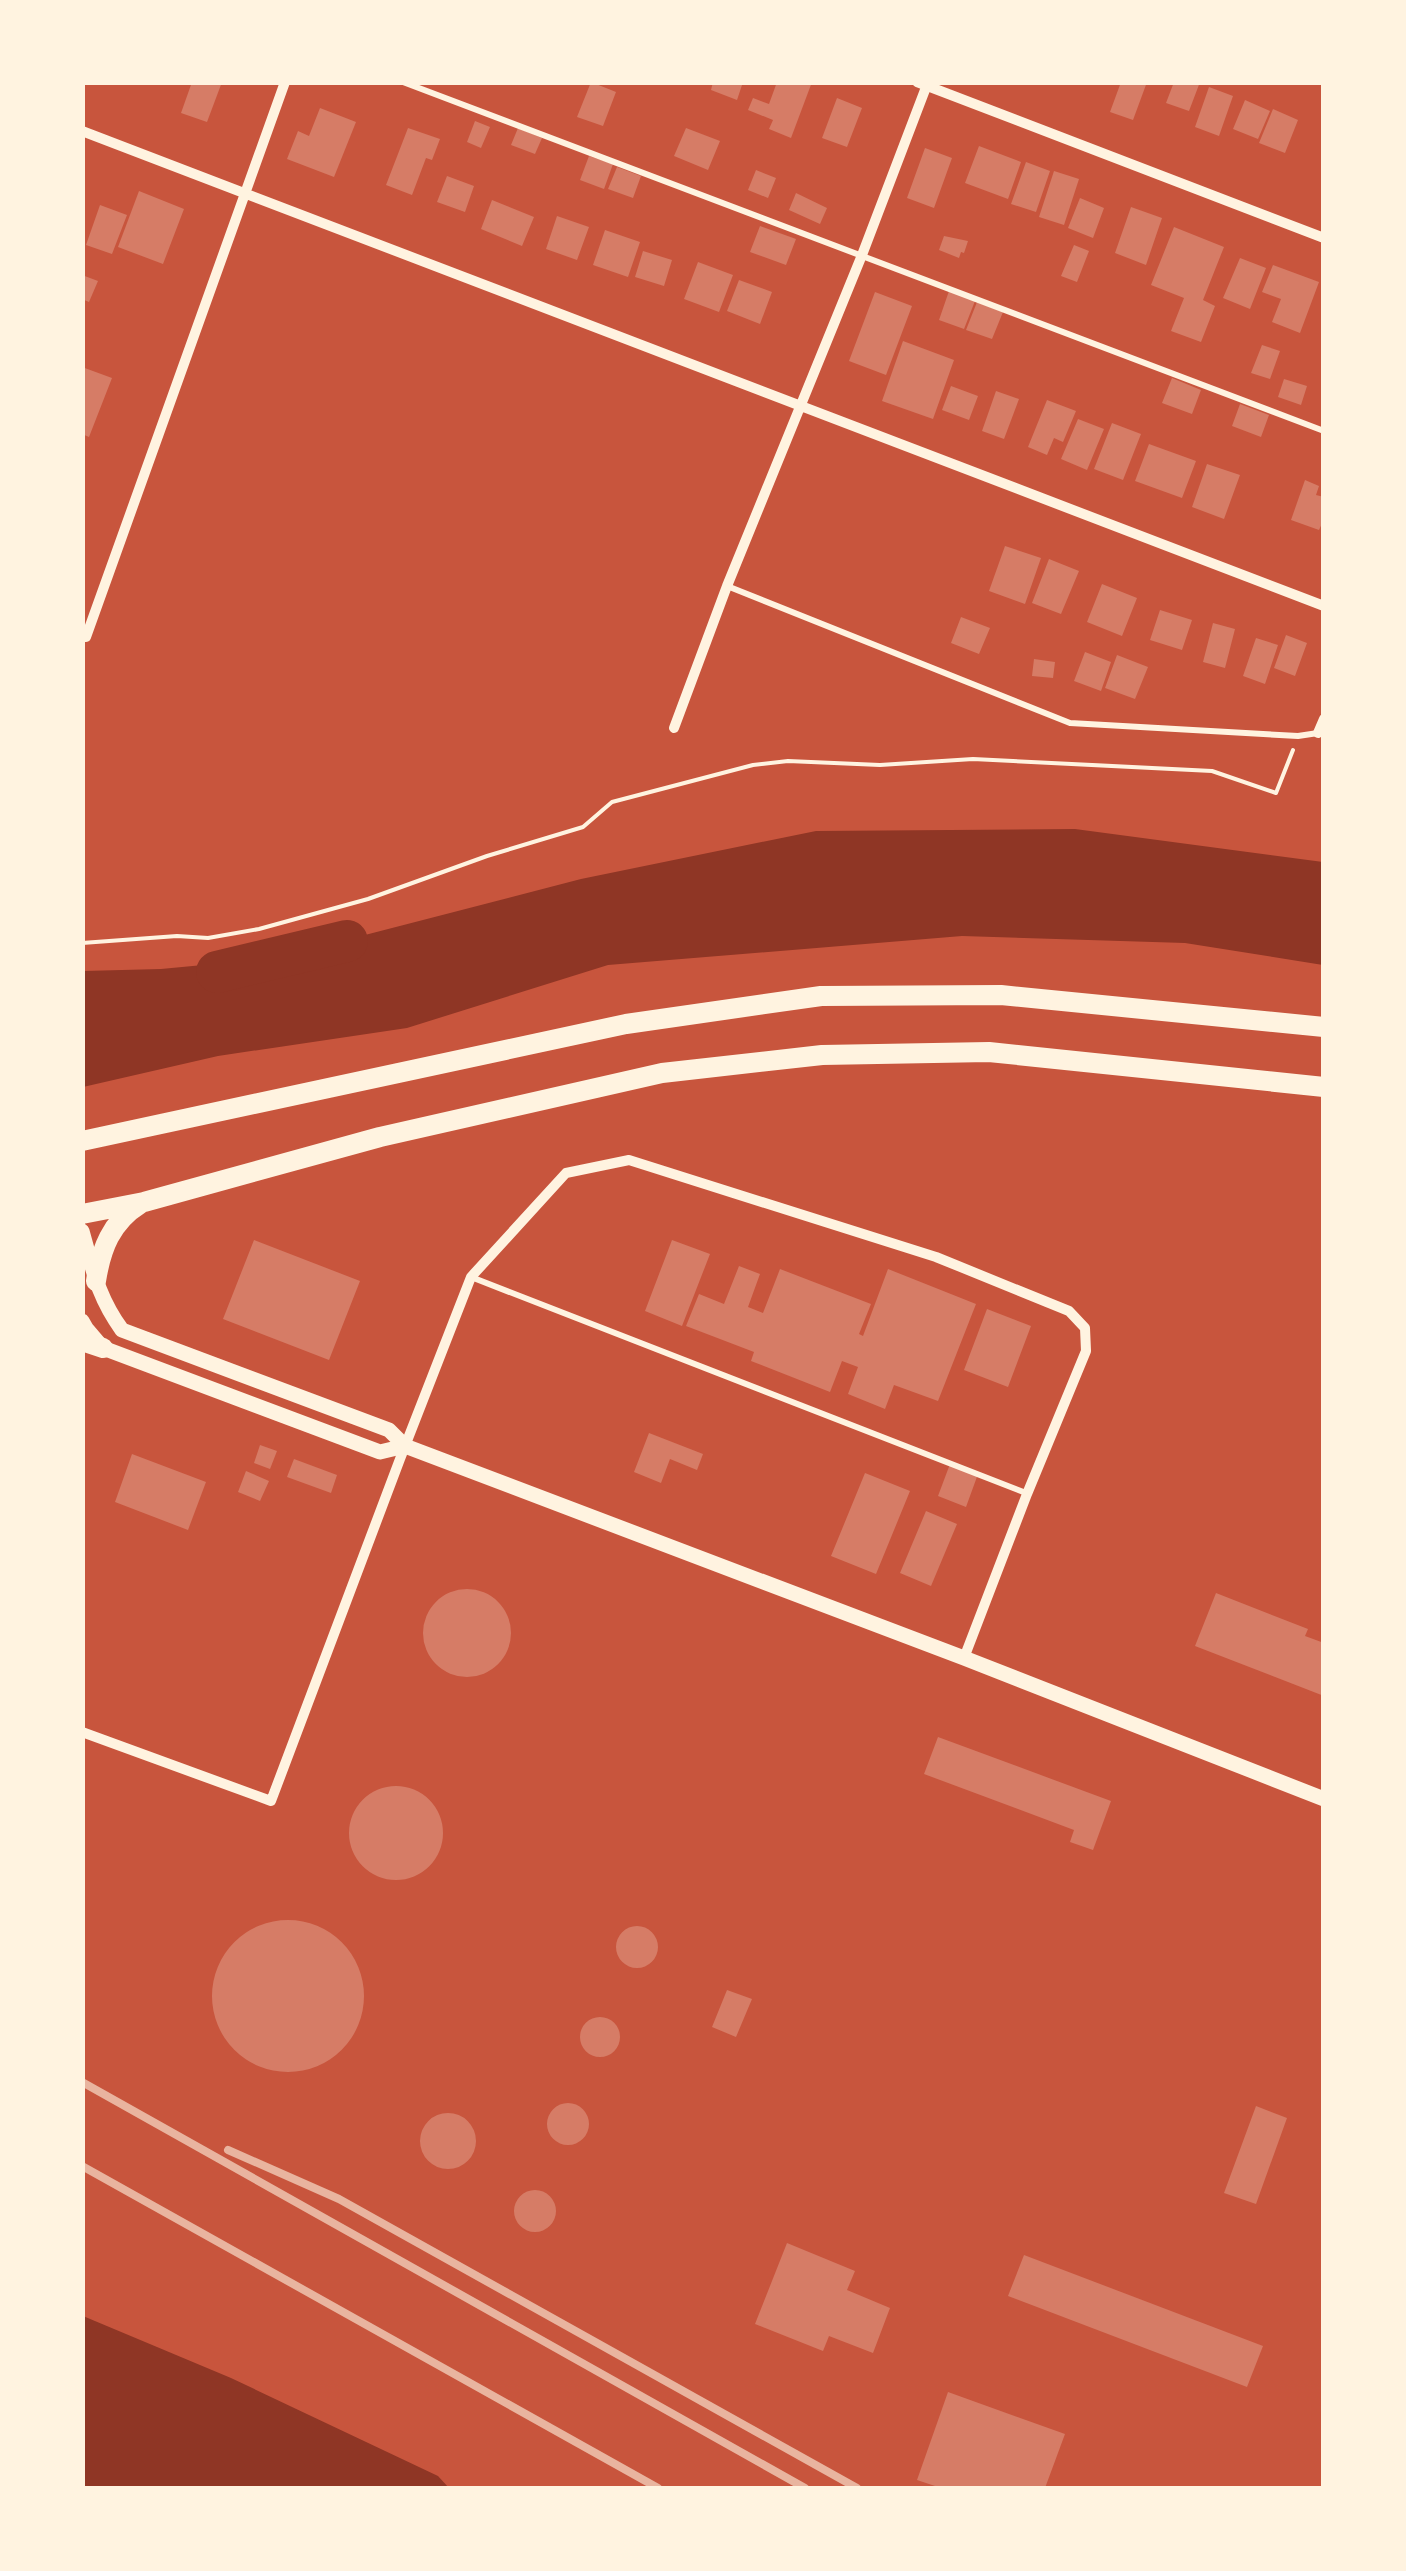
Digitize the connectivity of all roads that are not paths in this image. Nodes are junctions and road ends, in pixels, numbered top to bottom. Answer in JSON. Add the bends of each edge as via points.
{"nodes":[{"id":1,"x":285,"y":82,"type":"edge"},
{"id":2,"x":403,"y":82,"type":"edge"},
{"id":3,"x":924,"y":84,"type":"edge"},
{"id":4,"x":82,"y":131,"type":"edge"},
{"id":5,"x":245,"y":193,"type":"junction"},
{"id":6,"x":1324,"y":238,"type":"edge"},
{"id":7,"x":862,"y":255,"type":"junction"},
{"id":8,"x":801,"y":405,"type":"junction"},
{"id":9,"x":1324,"y":431,"type":"edge"},
{"id":10,"x":727,"y":586,"type":"junction"},
{"id":11,"x":1324,"y":606,"type":"edge"},
{"id":12,"x":86,"y":637,"type":"dead end"},
{"id":13,"x":1324,"y":719,"type":"edge"},
{"id":14,"x":674,"y":728,"type":"dead end"},
{"id":15,"x":1318,"y":733,"type":"joint"},
{"id":16,"x":1324,"y":1027,"type":"edge"},
{"id":17,"x":1324,"y":1087,"type":"edge"},
{"id":18,"x":82,"y":1142,"type":"edge"},
{"id":19,"x":144,"y":1202,"type":"junction"},
{"id":20,"x":82,"y":1214,"type":"edge"},
{"id":21,"x":82,"y":1231,"type":"edge"},
{"id":22,"x":472,"y":1277,"type":"junction"},
{"id":23,"x":96,"y":1282,"type":"junction"},
{"id":24,"x":82,"y":1321,"type":"edge"},
{"id":25,"x":82,"y":1341,"type":"edge"},
{"id":26,"x":104,"y":1348,"type":"junction"},
{"id":27,"x":402,"y":1453,"type":"junction"},
{"id":28,"x":1027,"y":1494,"type":"junction"},
{"id":29,"x":964,"y":1658,"type":"junction"},
{"id":30,"x":82,"y":1732,"type":"edge"},
{"id":31,"x":1324,"y":1799,"type":"edge"}],
"edges":[{"from":1,"to":5,"type":"street"},
{"from":2,"to":7,"type":"lane"},
{"from":3,"to":6,"type":"street"},
{"from":3,"to":7,"type":"street"},
{"from":4,"to":5,"type":"street"},
{"from":5,"to":8,"type":"street"},
{"from":5,"to":12,"type":"street"},
{"from":7,"to":8,"type":"street"},
{"from":7,"to":9,"type":"lane"},
{"from":8,"to":10,"type":"street"},
{"from":8,"to":11,"type":"street"},
{"from":10,"to":14,"type":"street"},
{"from":10,"to":15,"type":"lane","via":[[1070,723]]},
{"from":13,"to":15,"type":"street"},
{"from":16,"to":18,"type":"main road","via":[[1001,996],[821,996],[626,1024]]},
{"from":17,"to":19,"type":"main road","via":[[990,1052],[822,1055],[662,1074],[380,1137]]},
{"from":19,"to":20,"type":"main road"},
{"from":19,"to":23,"type":"main road","via":[[112,1230]]},
{"from":21,"to":23,"type":"street"},
{"from":22,"to":27,"type":"street"},
{"from":22,"to":28,"type":"lane"},
{"from":22,"to":28,"type":"street","via":[[566,1173],[629,1160],[936,1257],[1070,1311],[1085,1328],[1086,1351]]},
{"from":23,"to":27,"type":"street","via":[[122,1330],[389,1430]]},
{"from":24,"to":26,"type":"street"},
{"from":25,"to":26,"type":"main road"},
{"from":26,"to":27,"type":"street","via":[[380,1452]]},
{"from":27,"to":29,"type":"street"},
{"from":27,"to":30,"type":"street","via":[[271,1801]]},
{"from":28,"to":29,"type":"street"},
{"from":29,"to":31,"type":"street"}]}
